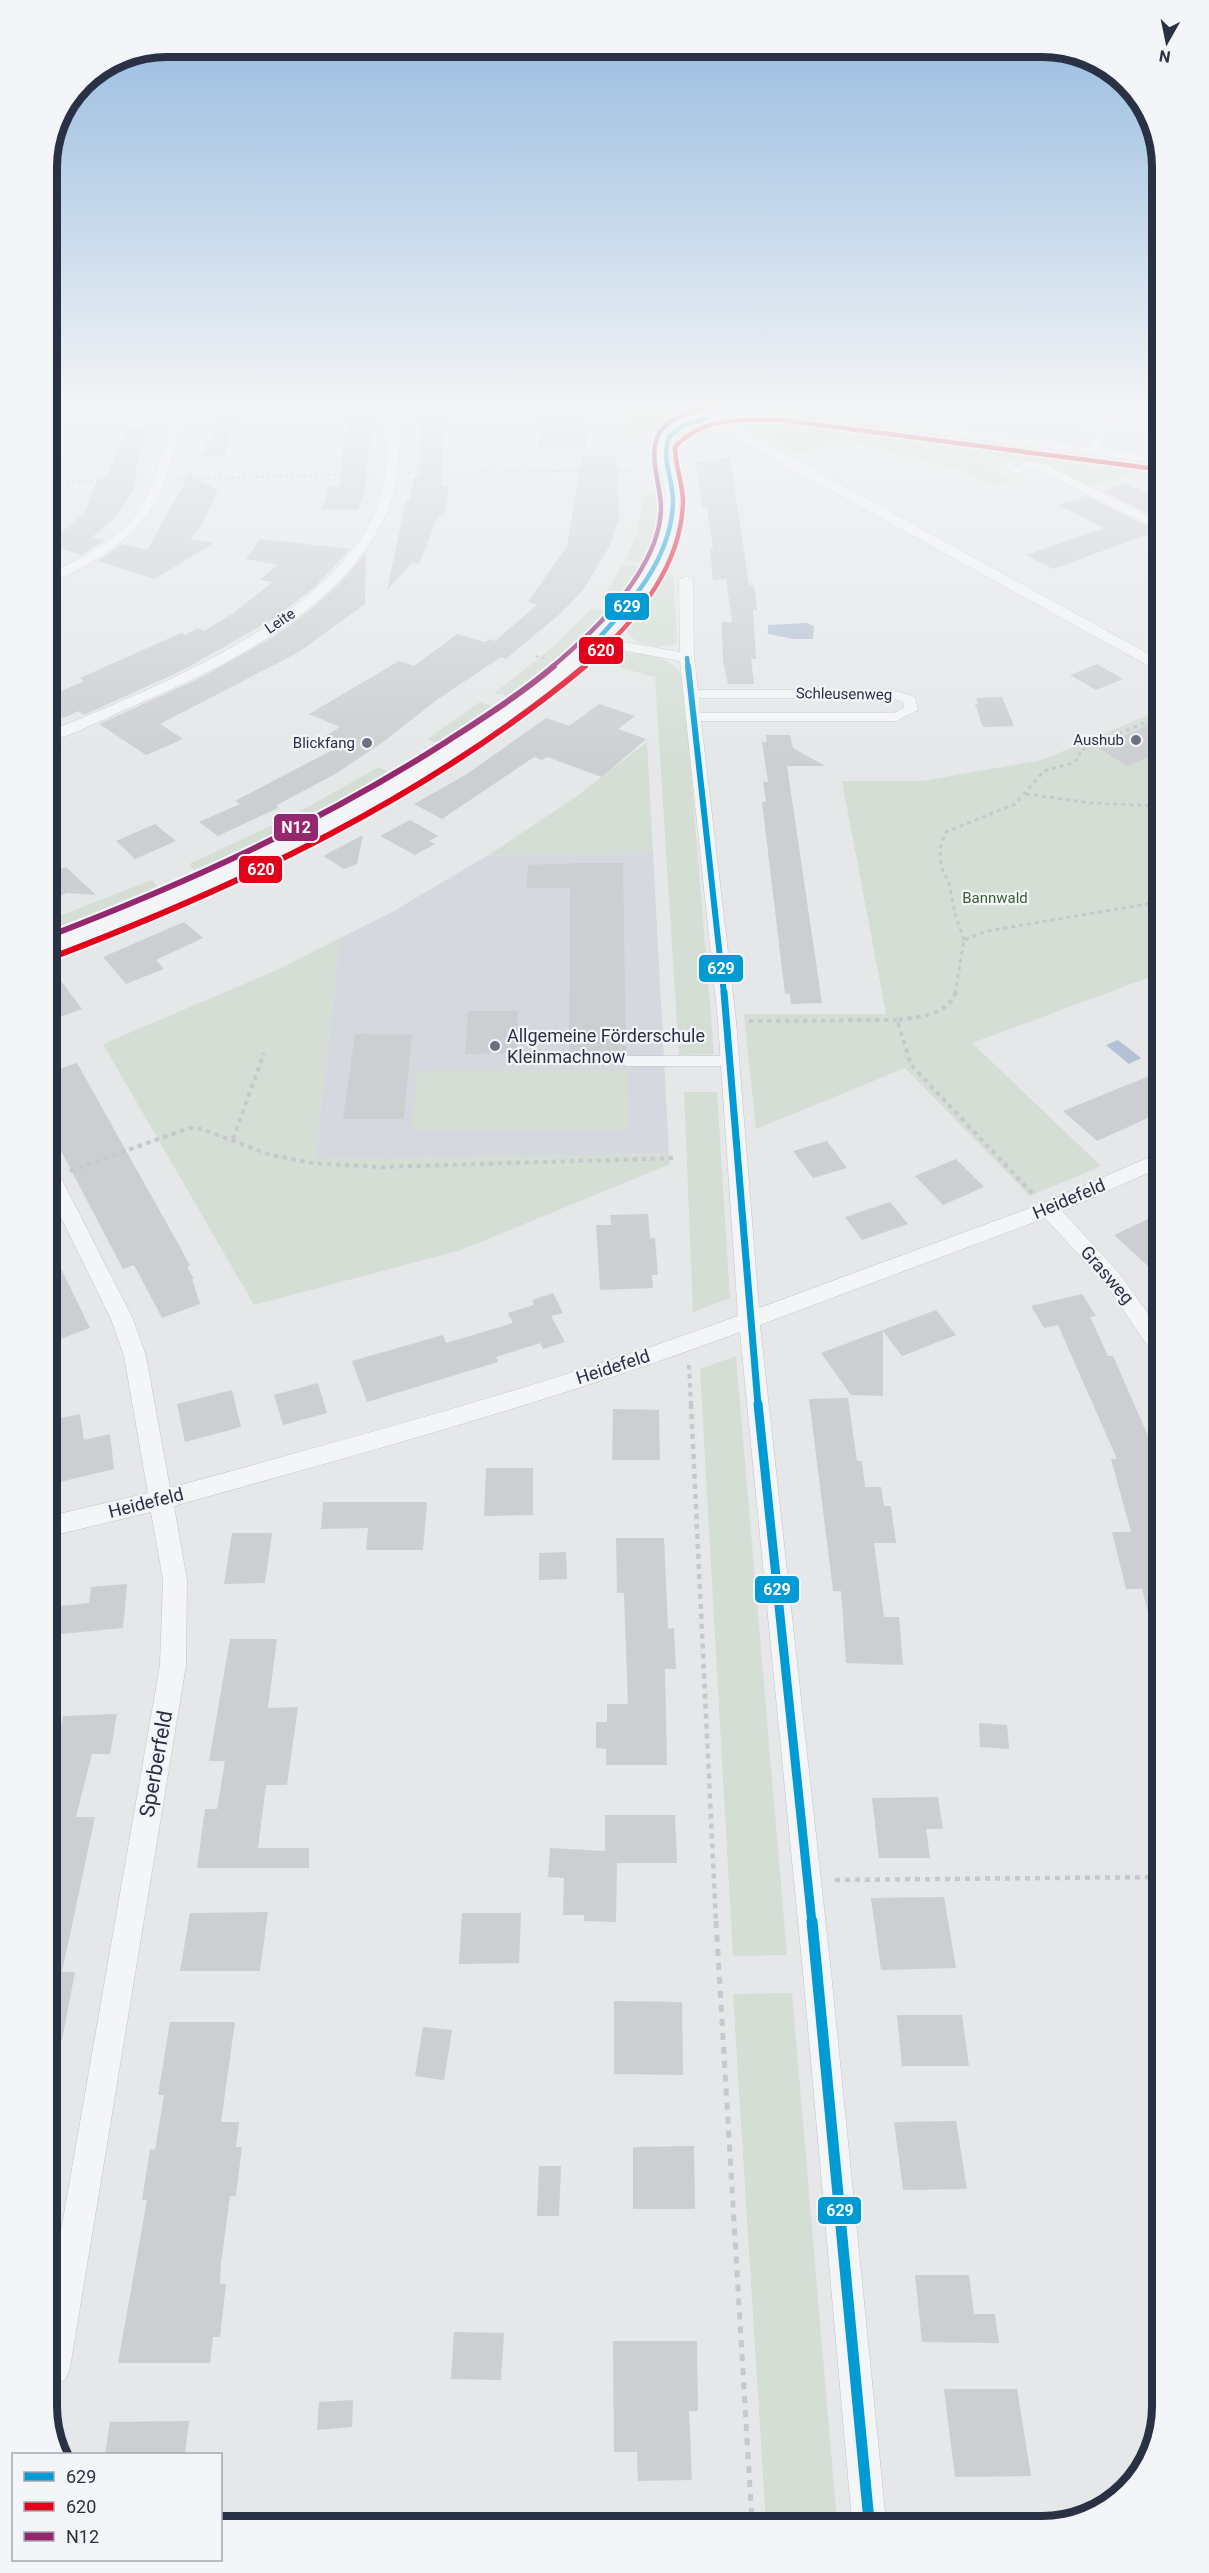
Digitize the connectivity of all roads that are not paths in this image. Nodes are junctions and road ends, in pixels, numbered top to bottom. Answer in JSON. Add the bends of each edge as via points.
{"nodes":[{"id":1,"x":130,"y":527,"type":"edge"},
{"id":2,"x":374,"y":527,"type":"edge"},
{"id":3,"x":668,"y":527,"type":"edge"},
{"id":4,"x":906,"y":527,"type":"edge"},
{"id":5,"x":57,"y":574,"type":"edge"},
{"id":6,"x":686,"y":580,"type":"dead end"},
{"id":7,"x":596,"y":641,"type":"junction"},
{"id":8,"x":687,"y":658,"type":"junction"},
{"id":9,"x":1152,"y":663,"type":"edge"},
{"id":10,"x":693,"y":705,"type":"junction"},
{"id":11,"x":57,"y":733,"type":"edge"},
{"id":12,"x":57,"y":944,"type":"edge"},
{"id":13,"x":627,"y":1061,"type":"dead end"},
{"id":14,"x":730,"y":1061,"type":"junction"},
{"id":15,"x":1152,"y":1163,"type":"edge"},
{"id":16,"x":57,"y":1191,"type":"edge"},
{"id":17,"x":1048,"y":1209,"type":"junction"},
{"id":18,"x":749,"y":1320,"type":"junction"},
{"id":19,"x":1152,"y":1334,"type":"edge"},
{"id":20,"x":161,"y":1500,"type":"junction"},
{"id":21,"x":57,"y":1524,"type":"edge"},
{"id":22,"x":57,"y":2345,"type":"edge"},
{"id":23,"x":868,"y":2516,"type":"edge"}],
"edges":[{"from":1,"to":5,"type":"street","via":[[104,548]]},
{"from":2,"to":11,"type":"street","name":"Leite","via":[[356,558],[332,582],[260,635],[183,677]]},
{"from":3,"to":7,"type":"street","via":[[646,582]]},
{"from":4,"to":9,"type":"street"},
{"from":6,"to":8,"type":"street"},
{"from":7,"to":8,"type":"street"},
{"from":7,"to":12,"type":"street","via":[[517,705],[383,794],[283,847],[154,907]]},
{"from":8,"to":10,"type":"street"},
{"from":10,"to":10,"type":"street","name":"Schleusenweg","via":[[896,717],[912,710],[910,700],[893,694]]},
{"from":10,"to":14,"type":"street"},
{"from":13,"to":14,"type":"lane"},
{"from":14,"to":18,"type":"street"},
{"from":15,"to":17,"type":"street","name":"Heidefeld"},
{"from":16,"to":20,"type":"street","name":"Sperberfeld","via":[[122,1319],[135,1356]]},
{"from":17,"to":18,"type":"street","name":"Heidefeld"},
{"from":17,"to":19,"type":"street","name":"Grasweg","via":[[1112,1278]]},
{"from":18,"to":20,"type":"street","name":"Heidefeld","via":[[423,1427]]},
{"from":18,"to":23,"type":"street","via":[[808,1880]]},
{"from":20,"to":21,"type":"street","name":"Heidefeld"},
{"from":20,"to":22,"type":"street","name":"Sperberfeld","via":[[175,1580],[173,1665]]}]}
